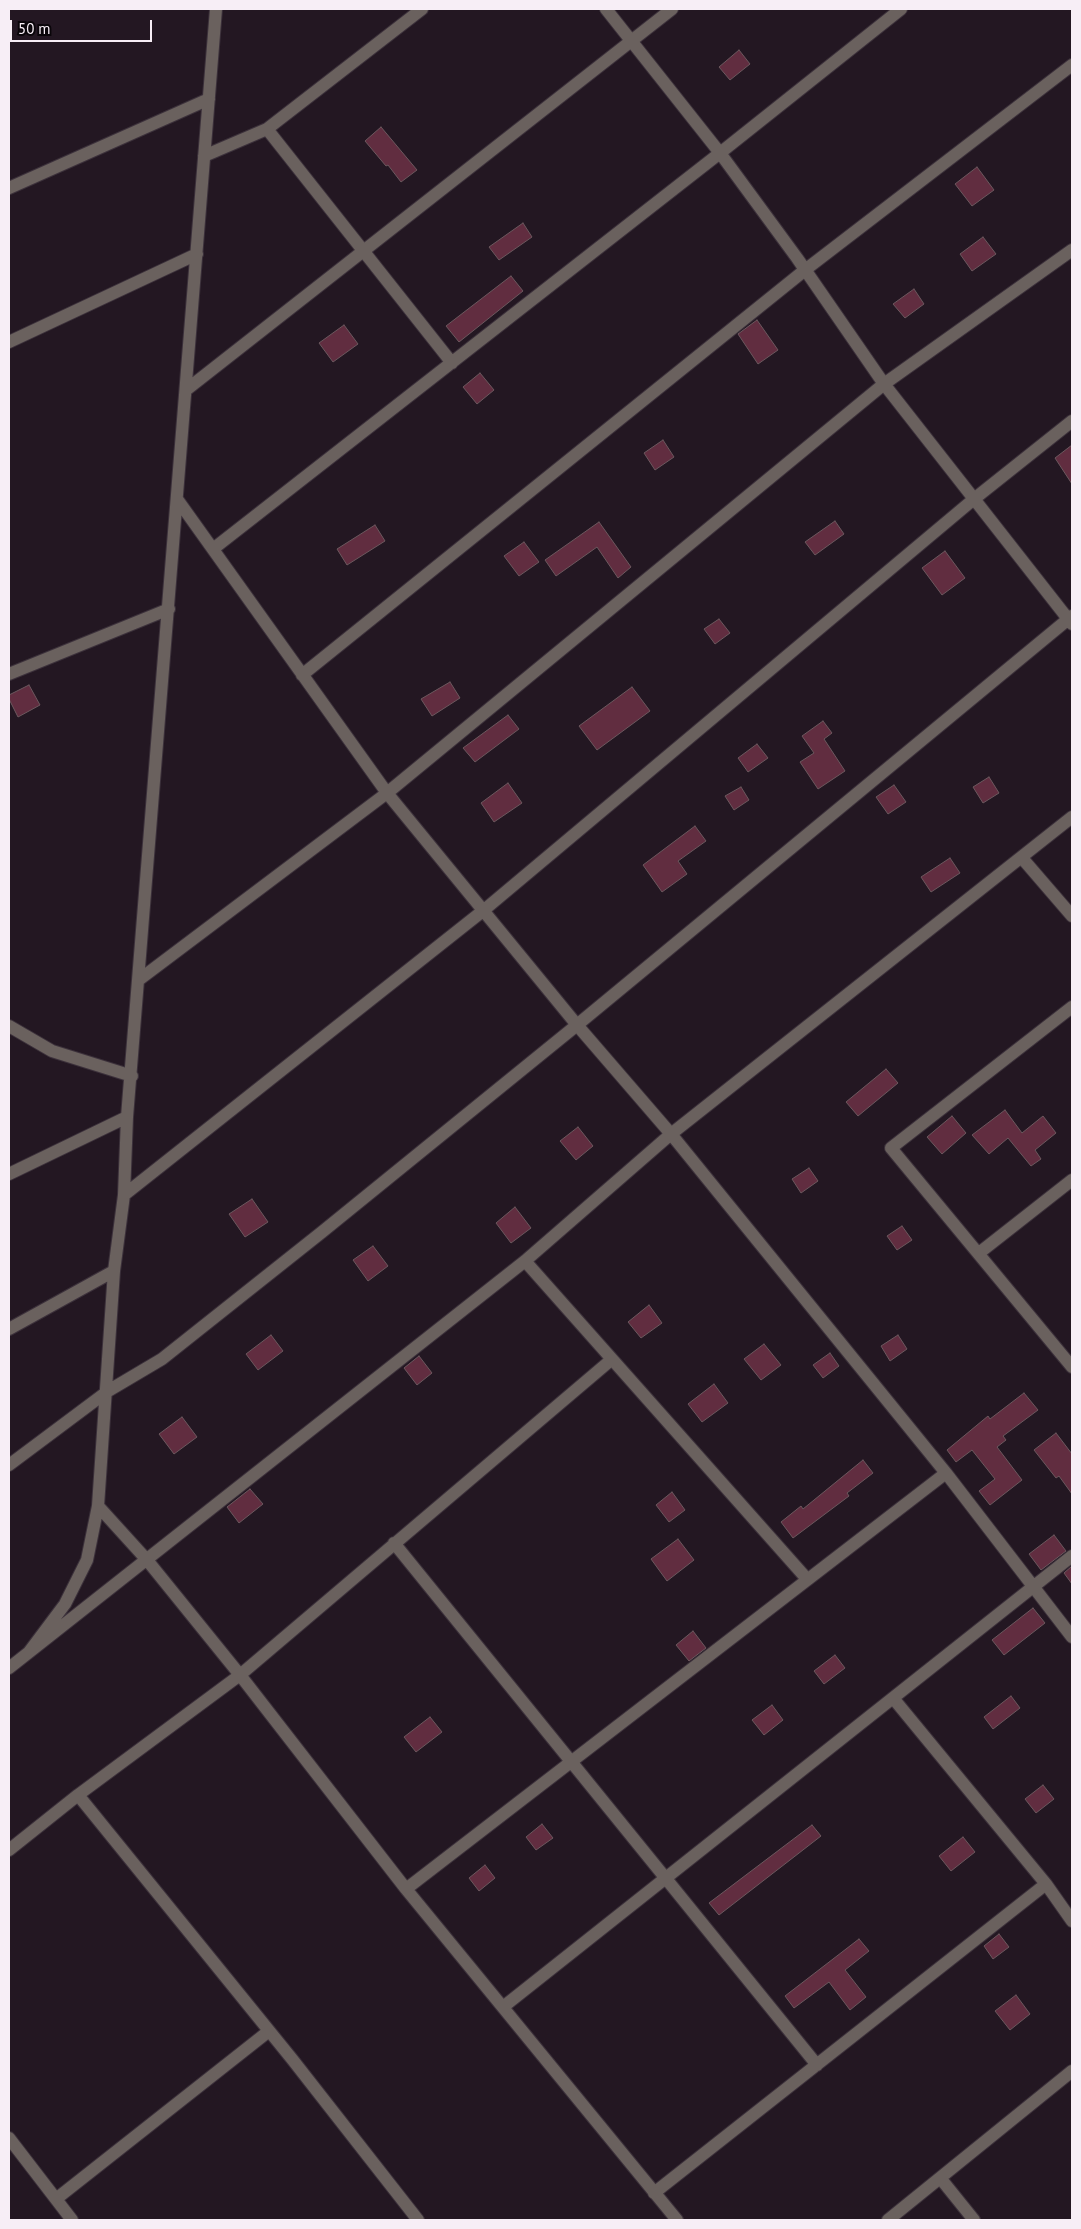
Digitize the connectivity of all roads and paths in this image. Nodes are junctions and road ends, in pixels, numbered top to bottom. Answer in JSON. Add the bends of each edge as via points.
{"nodes":[{"id":1,"x":216,"y":9,"type":"edge"},
{"id":2,"x":422,"y":9,"type":"edge"},
{"id":3,"x":606,"y":9,"type":"edge"},
{"id":4,"x":672,"y":9,"type":"edge"},
{"id":5,"x":901,"y":9,"type":"edge"},
{"id":6,"x":632,"y":41,"type":"junction"},
{"id":7,"x":1072,"y":65,"type":"edge"},
{"id":8,"x":209,"y":99,"type":"junction"},
{"id":9,"x":267,"y":129,"type":"junction"},
{"id":10,"x":720,"y":153,"type":"junction"},
{"id":11,"x":204,"y":156,"type":"junction"},
{"id":12,"x":9,"y":188,"type":"edge"},
{"id":13,"x":1072,"y":250,"type":"edge"},
{"id":14,"x":365,"y":252,"type":"junction"},
{"id":15,"x":197,"y":254,"type":"junction"},
{"id":16,"x":805,"y":270,"type":"junction"},
{"id":17,"x":9,"y":342,"type":"edge"},
{"id":18,"x":452,"y":363,"type":"junction"},
{"id":19,"x":884,"y":384,"type":"junction"},
{"id":20,"x":186,"y":390,"type":"junction"},
{"id":21,"x":1072,"y":421,"type":"edge"},
{"id":22,"x":177,"y":499,"type":"junction"},
{"id":23,"x":974,"y":499,"type":"junction"},
{"id":24,"x":213,"y":549,"type":"junction"},
{"id":25,"x":169,"y":609,"type":"junction"},
{"id":26,"x":1071,"y":620,"type":"edge"},
{"id":27,"x":9,"y":674,"type":"edge"},
{"id":28,"x":302,"y":674,"type":"junction"},
{"id":29,"x":386,"y":793,"type":"junction"},
{"id":30,"x":1072,"y":817,"type":"edge"},
{"id":31,"x":1022,"y":858,"type":"junction"},
{"id":32,"x":484,"y":910,"type":"junction"},
{"id":33,"x":1072,"y":916,"type":"edge"},
{"id":34,"x":140,"y":979,"type":"junction"},
{"id":35,"x":1072,"y":1007,"type":"edge"},
{"id":36,"x":578,"y":1025,"type":"junction"},
{"id":37,"x":9,"y":1026,"type":"edge"},
{"id":38,"x":132,"y":1076,"type":"junction"},
{"id":39,"x":127,"y":1117,"type":"junction"},
{"id":40,"x":671,"y":1134,"type":"junction"},
{"id":41,"x":9,"y":1174,"type":"edge"},
{"id":42,"x":1072,"y":1180,"type":"edge"},
{"id":43,"x":124,"y":1195,"type":"junction"},
{"id":44,"x":978,"y":1253,"type":"junction"},
{"id":45,"x":525,"y":1261,"type":"junction"},
{"id":46,"x":114,"y":1271,"type":"junction"},
{"id":47,"x":9,"y":1329,"type":"edge"},
{"id":48,"x":612,"y":1360,"type":"junction"},
{"id":49,"x":1072,"y":1367,"type":"edge"},
{"id":50,"x":108,"y":1391,"type":"junction"},
{"id":51,"x":9,"y":1465,"type":"edge"},
{"id":52,"x":946,"y":1473,"type":"junction"},
{"id":53,"x":98,"y":1506,"type":"junction"},
{"id":54,"x":394,"y":1543,"type":"junction"},
{"id":55,"x":1072,"y":1556,"type":"edge"},
{"id":56,"x":147,"y":1560,"type":"junction"},
{"id":57,"x":807,"y":1579,"type":"junction"},
{"id":58,"x":1034,"y":1586,"type":"junction"},
{"id":59,"x":1072,"y":1637,"type":"edge"},
{"id":60,"x":29,"y":1652,"type":"junction"},
{"id":61,"x":9,"y":1668,"type":"edge"},
{"id":62,"x":240,"y":1675,"type":"junction"},
{"id":63,"x":893,"y":1698,"type":"junction"},
{"id":64,"x":570,"y":1760,"type":"junction"},
{"id":65,"x":78,"y":1795,"type":"junction"},
{"id":66,"x":9,"y":1850,"type":"edge"},
{"id":67,"x":666,"y":1878,"type":"junction"},
{"id":68,"x":1046,"y":1884,"type":"junction"},
{"id":69,"x":406,"y":1889,"type":"junction"},
{"id":70,"x":1072,"y":1920,"type":"edge"},
{"id":71,"x":504,"y":2006,"type":"junction"},
{"id":72,"x":269,"y":2031,"type":"junction"},
{"id":73,"x":816,"y":2065,"type":"junction"},
{"id":74,"x":1072,"y":2071,"type":"edge"},
{"id":75,"x":9,"y":2138,"type":"edge"},
{"id":76,"x":941,"y":2178,"type":"junction"},
{"id":77,"x":654,"y":2193,"type":"junction"},
{"id":78,"x":56,"y":2199,"type":"junction"},
{"id":79,"x":72,"y":2220,"type":"edge"},
{"id":80,"x":418,"y":2220,"type":"edge"},
{"id":81,"x":676,"y":2220,"type":"edge"},
{"id":82,"x":888,"y":2220,"type":"edge"},
{"id":83,"x":974,"y":2220,"type":"edge"}],
"edges":[{"from":1,"to":8,"type":"street"},
{"from":2,"to":9,"type":"street"},
{"from":3,"to":6,"type":"street"},
{"from":4,"to":6,"type":"street"},
{"from":5,"to":10,"type":"street"},
{"from":6,"to":10,"type":"street"},
{"from":6,"to":14,"type":"street"},
{"from":7,"to":16,"type":"street"},
{"from":8,"to":11,"type":"street"},
{"from":8,"to":12,"type":"street"},
{"from":9,"to":11,"type":"street"},
{"from":9,"to":14,"type":"street"},
{"from":10,"to":16,"type":"street"},
{"from":10,"to":18,"type":"street"},
{"from":11,"to":15,"type":"street"},
{"from":13,"to":19,"type":"street"},
{"from":14,"to":18,"type":"street"},
{"from":14,"to":20,"type":"street"},
{"from":15,"to":17,"type":"street"},
{"from":15,"to":20,"type":"street"},
{"from":16,"to":19,"type":"street"},
{"from":16,"to":28,"type":"street"},
{"from":18,"to":24,"type":"street"},
{"from":19,"to":23,"type":"street"},
{"from":19,"to":29,"type":"street"},
{"from":20,"to":22,"type":"street"},
{"from":21,"to":23,"type":"street"},
{"from":22,"to":24,"type":"street"},
{"from":22,"to":25,"type":"street"},
{"from":23,"to":26,"type":"street"},
{"from":23,"to":32,"type":"street"},
{"from":24,"to":28,"type":"street"},
{"from":25,"to":27,"type":"street"},
{"from":25,"to":34,"type":"street"},
{"from":26,"to":36,"type":"street"},
{"from":28,"to":29,"type":"street"},
{"from":29,"to":32,"type":"street"},
{"from":29,"to":34,"type":"street"},
{"from":30,"to":31,"type":"street"},
{"from":31,"to":33,"type":"street"},
{"from":31,"to":40,"type":"street"},
{"from":32,"to":36,"type":"street"},
{"from":32,"to":43,"type":"street"},
{"from":34,"to":38,"type":"street"},
{"from":35,"to":44,"type":"street","via":[[891,1148]]},
{"from":36,"to":40,"type":"street"},
{"from":36,"to":50,"type":"street","via":[[162,1359]]},
{"from":37,"to":38,"type":"street","via":[[52,1051]]},
{"from":38,"to":39,"type":"street"},
{"from":39,"to":41,"type":"street"},
{"from":39,"to":43,"type":"street"},
{"from":40,"to":45,"type":"street"},
{"from":40,"to":52,"type":"street"},
{"from":42,"to":44,"type":"street"},
{"from":43,"to":46,"type":"street"},
{"from":44,"to":49,"type":"street"},
{"from":45,"to":48,"type":"street"},
{"from":45,"to":56,"type":"street"},
{"from":46,"to":47,"type":"street"},
{"from":46,"to":50,"type":"street"},
{"from":48,"to":54,"type":"street"},
{"from":48,"to":57,"type":"street"},
{"from":50,"to":51,"type":"street"},
{"from":50,"to":53,"type":"street"},
{"from":52,"to":57,"type":"street"},
{"from":52,"to":58,"type":"street"},
{"from":53,"to":56,"type":"street"},
{"from":53,"to":60,"type":"street","via":[[86,1560],[65,1604]]},
{"from":54,"to":62,"type":"street"},
{"from":54,"to":64,"type":"street"},
{"from":55,"to":58,"type":"street"},
{"from":56,"to":60,"type":"street"},
{"from":56,"to":62,"type":"street"},
{"from":57,"to":64,"type":"street"},
{"from":58,"to":59,"type":"street"},
{"from":58,"to":63,"type":"street"},
{"from":60,"to":61,"type":"street"},
{"from":62,"to":65,"type":"street"},
{"from":62,"to":69,"type":"street"},
{"from":63,"to":67,"type":"street"},
{"from":63,"to":68,"type":"street"},
{"from":64,"to":67,"type":"street"},
{"from":64,"to":69,"type":"street"},
{"from":65,"to":66,"type":"street"},
{"from":65,"to":72,"type":"street"},
{"from":67,"to":71,"type":"street"},
{"from":67,"to":73,"type":"street"},
{"from":68,"to":70,"type":"street"},
{"from":68,"to":73,"type":"street"},
{"from":69,"to":71,"type":"street"},
{"from":71,"to":77,"type":"street"},
{"from":72,"to":78,"type":"street"},
{"from":72,"to":80,"type":"street"},
{"from":73,"to":77,"type":"street"},
{"from":74,"to":76,"type":"street"},
{"from":75,"to":78,"type":"street"},
{"from":76,"to":82,"type":"street"},
{"from":76,"to":83,"type":"street"},
{"from":77,"to":81,"type":"street"},
{"from":78,"to":79,"type":"street"}]}
